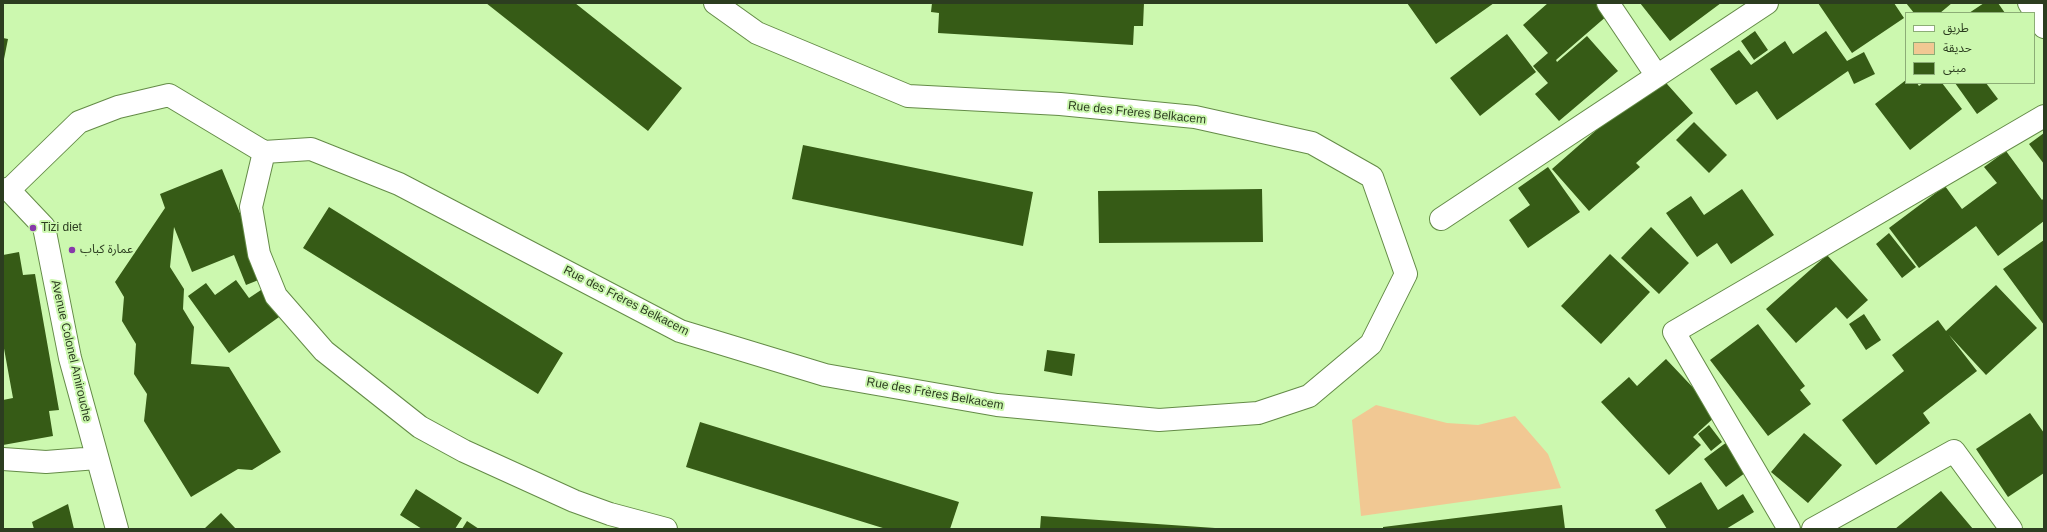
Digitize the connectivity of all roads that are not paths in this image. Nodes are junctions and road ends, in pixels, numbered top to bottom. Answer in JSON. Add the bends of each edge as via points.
{"nodes":[{"id":1,"x":715,"y":3,"type":"edge"},
{"id":2,"x":1608,"y":3,"type":"edge"},
{"id":3,"x":1767,"y":3,"type":"edge"},
{"id":4,"x":2029,"y":3,"type":"edge"},
{"id":5,"x":2035,"y":12,"type":"edge"},
{"id":6,"x":2035,"y":13,"type":"edge"},
{"id":7,"x":2044,"y":27,"type":"edge"},
{"id":8,"x":1657,"y":76,"type":"junction"},
{"id":9,"x":2044,"y":116,"type":"edge"},
{"id":10,"x":264,"y":152,"type":"junction"},
{"id":11,"x":6,"y":190,"type":"edge"},
{"id":12,"x":1441,"y":219,"type":"dead end"},
{"id":13,"x":97,"y":458,"type":"junction"},
{"id":14,"x":3,"y":459,"type":"edge"},
{"id":15,"x":117,"y":529,"type":"edge"},
{"id":16,"x":666,"y":529,"type":"edge"},
{"id":17,"x":1789,"y":529,"type":"edge"},
{"id":18,"x":1813,"y":529,"type":"edge"},
{"id":19,"x":2011,"y":529,"type":"edge"}],
"edges":[{"from":1,"to":10,"type":"street","name":"Rue des Frères Belkacem","via":[[757,33],[908,96],[1060,104],[1195,117],[1312,143],[1372,177],[1406,274],[1371,344],[1309,396],[1258,413],[1158,420],[997,405],[825,374],[680,331],[399,184],[311,149]]},
{"from":2,"to":8,"type":"street"},
{"from":3,"to":8,"type":"street"},
{"from":4,"to":5,"type":"street"},
{"from":6,"to":7,"type":"street"},
{"from":8,"to":12,"type":"street"},
{"from":9,"to":17,"type":"street","via":[[1674,332]]},
{"from":10,"to":11,"type":"street","via":[[169,95],[118,107],[79,122]]},
{"from":10,"to":16,"type":"street","via":[[251,207],[259,254],[276,296],[324,351],[420,427],[464,451],[589,506]]},
{"from":11,"to":13,"type":"street","name":"Avenue Colonel Amirouche","via":[[44,227],[70,358]]},
{"from":13,"to":14,"type":"street","via":[[46,462]]},
{"from":13,"to":15,"type":"street","name":"Avenue Colonel Amirouche"},
{"from":18,"to":19,"type":"street","via":[[1954,451]]}]}
